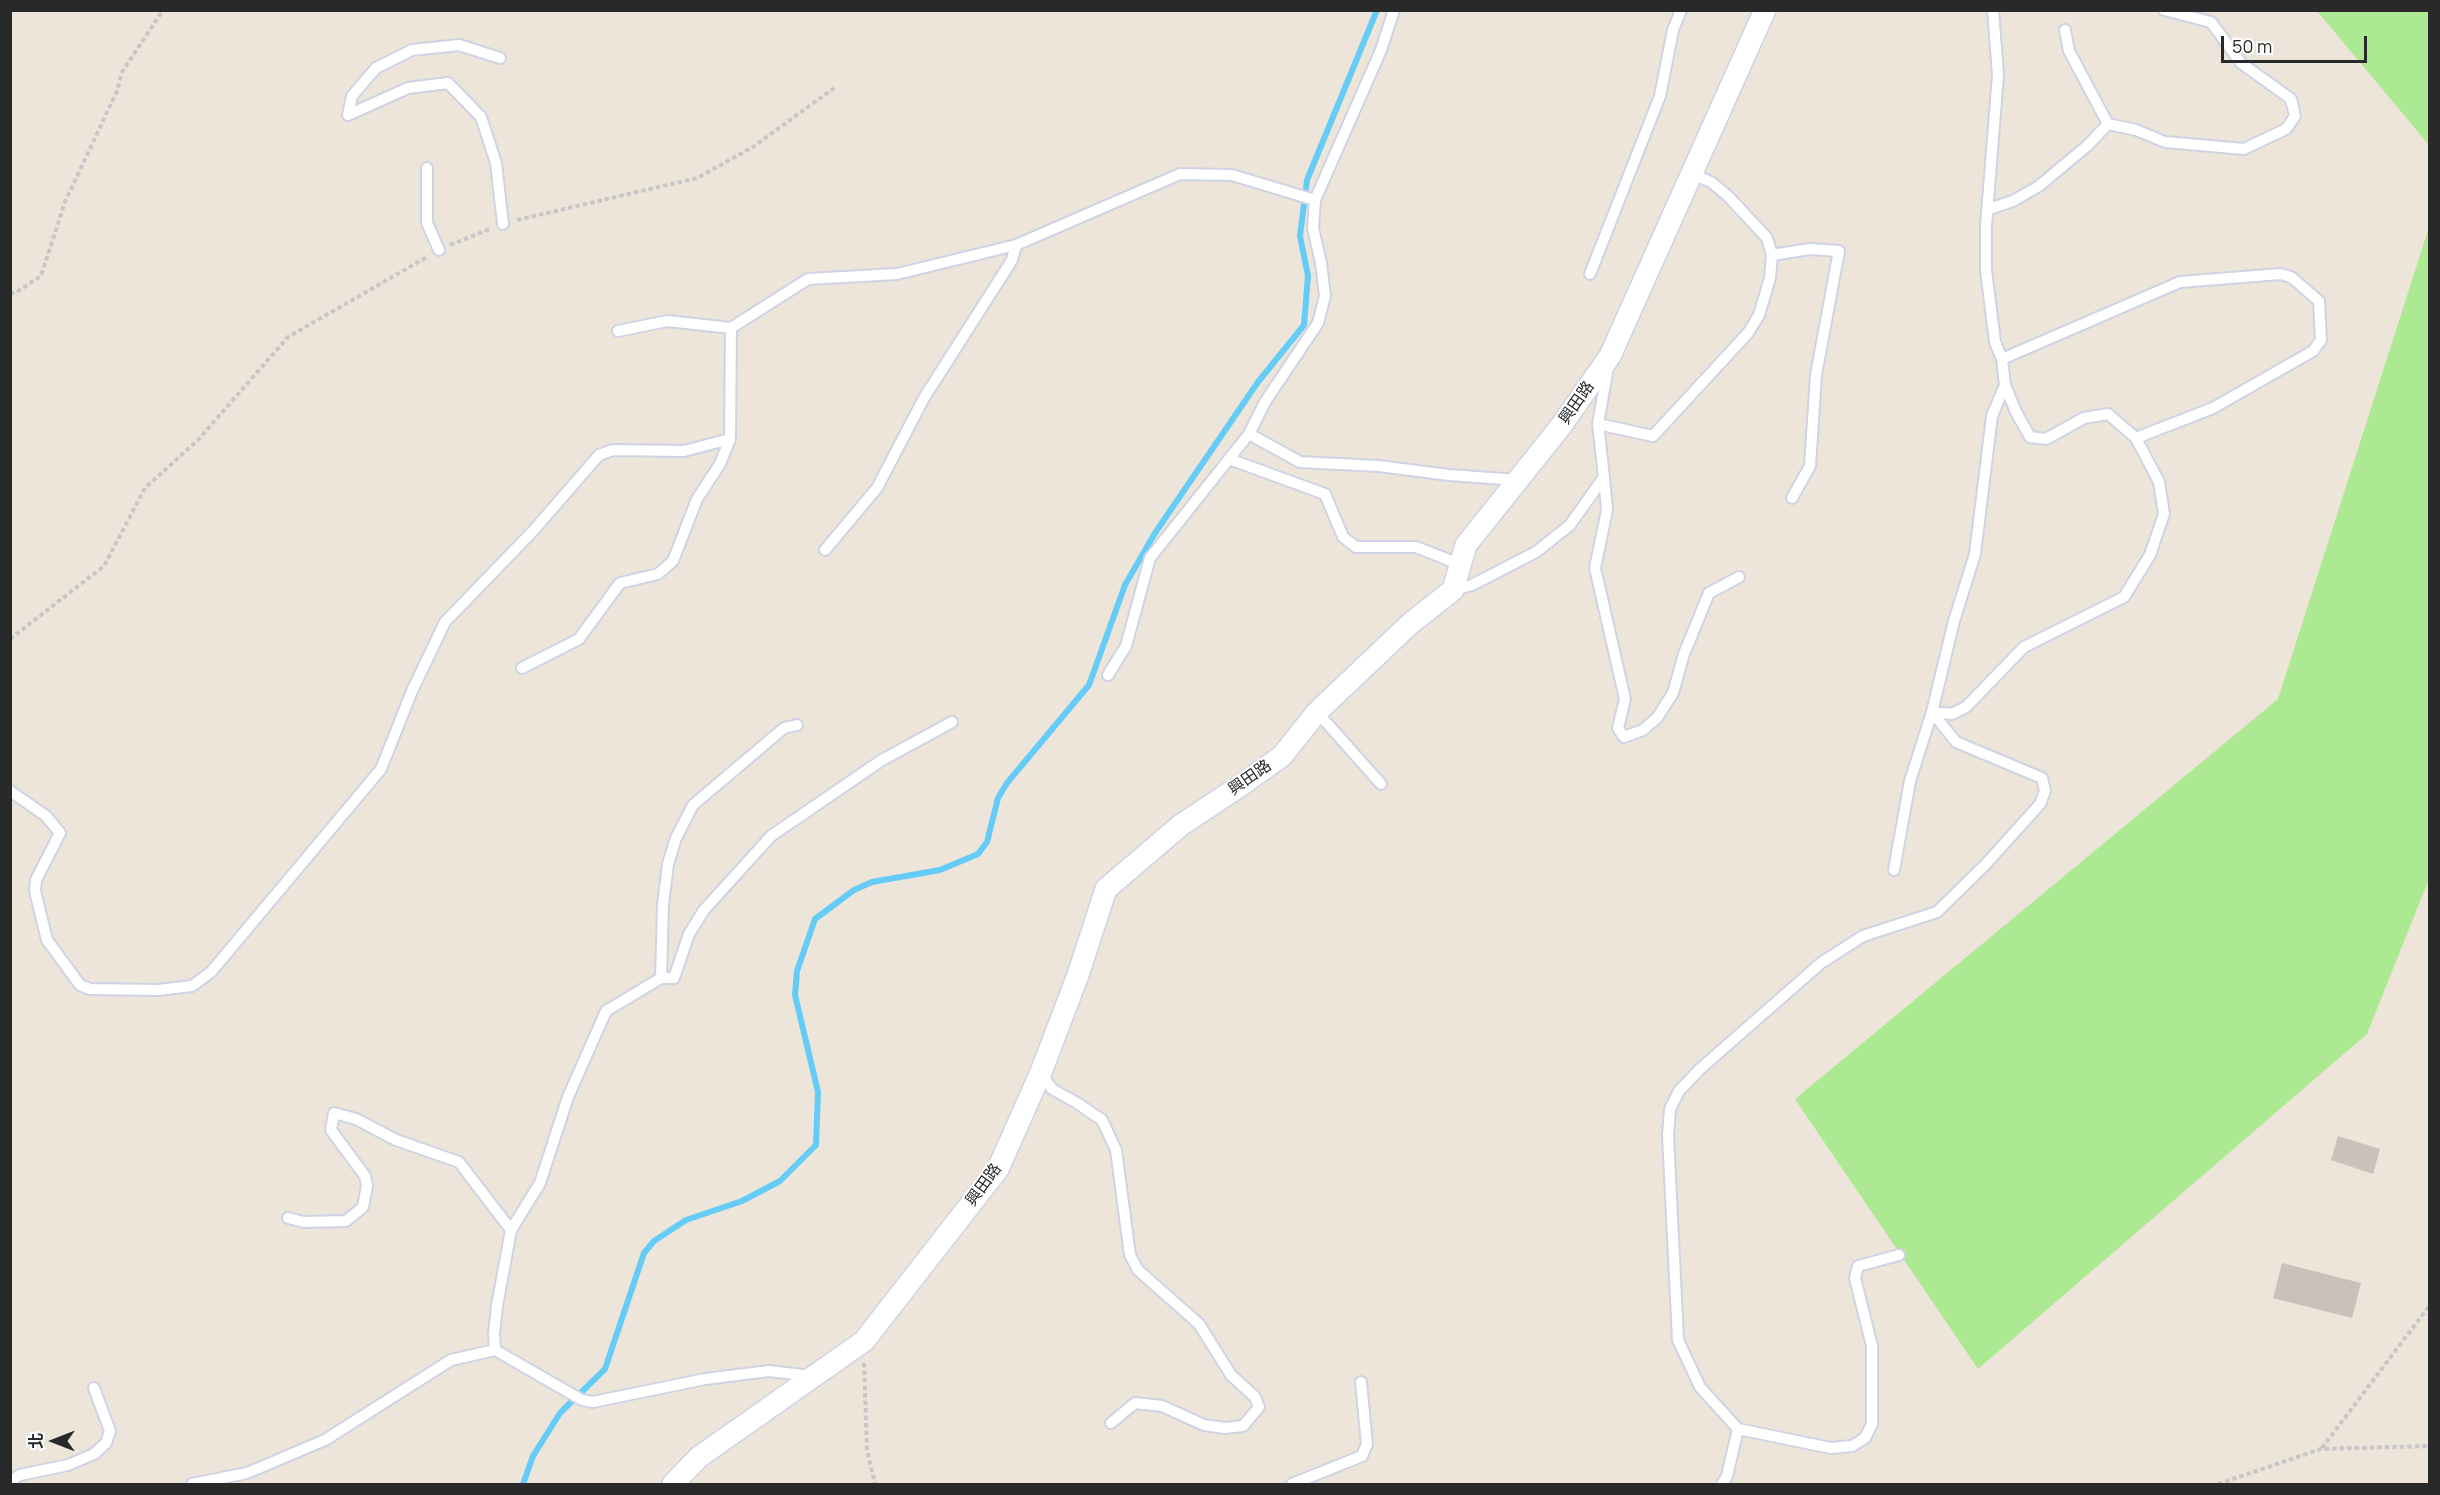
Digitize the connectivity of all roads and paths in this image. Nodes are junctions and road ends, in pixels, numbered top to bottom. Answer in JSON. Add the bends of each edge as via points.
{"nodes":[{"id":1,"x":163,"y":10,"type":"edge"},
{"id":2,"x":1394,"y":10,"type":"edge"},
{"id":3,"x":1681,"y":10,"type":"edge"},
{"id":4,"x":1765,"y":10,"type":"edge"},
{"id":5,"x":1993,"y":10,"type":"edge"},
{"id":6,"x":2164,"y":10,"type":"edge"},
{"id":7,"x":2065,"y":30,"type":"dead end"},
{"id":8,"x":500,"y":58,"type":"dead end"},
{"id":9,"x":834,"y":88,"type":"dead end"},
{"id":10,"x":2108,"y":124,"type":"junction"},
{"id":11,"x":427,"y":168,"type":"dead end"},
{"id":12,"x":1692,"y":174,"type":"junction"},
{"id":13,"x":1315,"y":200,"type":"junction"},
{"id":14,"x":1989,"y":209,"type":"junction"},
{"id":15,"x":503,"y":224,"type":"junction"},
{"id":16,"x":1016,"y":245,"type":"junction"},
{"id":17,"x":439,"y":250,"type":"junction"},
{"id":18,"x":1772,"y":255,"type":"junction"},
{"id":19,"x":1590,"y":274,"type":"dead end"},
{"id":20,"x":10,"y":293,"type":"edge"},
{"id":21,"x":731,"y":328,"type":"junction"},
{"id":22,"x":618,"y":332,"type":"dead end"},
{"id":23,"x":1610,"y":356,"type":"junction"},
{"id":24,"x":2002,"y":359,"type":"junction"},
{"id":25,"x":2005,"y":386,"type":"junction"},
{"id":26,"x":1598,"y":424,"type":"junction"},
{"id":27,"x":1249,"y":434,"type":"junction"},
{"id":28,"x":2136,"y":438,"type":"junction"},
{"id":29,"x":730,"y":439,"type":"junction"},
{"id":30,"x":1228,"y":459,"type":"junction"},
{"id":31,"x":1604,"y":477,"type":"junction"},
{"id":32,"x":1518,"y":480,"type":"junction"},
{"id":33,"x":1792,"y":498,"type":"dead end"},
{"id":34,"x":825,"y":550,"type":"dead end"},
{"id":35,"x":1459,"y":564,"type":"junction"},
{"id":36,"x":1739,"y":577,"type":"dead end"},
{"id":37,"x":1453,"y":590,"type":"junction"},
{"id":38,"x":10,"y":639,"type":"edge"},
{"id":39,"x":522,"y":668,"type":"dead end"},
{"id":40,"x":1108,"y":675,"type":"dead end"},
{"id":41,"x":1317,"y":712,"type":"junction"},
{"id":42,"x":1932,"y":712,"type":"junction"},
{"id":43,"x":952,"y":722,"type":"dead end"},
{"id":44,"x":797,"y":725,"type":"dead end"},
{"id":45,"x":1381,"y":784,"type":"dead end"},
{"id":46,"x":10,"y":791,"type":"edge"},
{"id":47,"x":1894,"y":870,"type":"dead end"},
{"id":48,"x":661,"y":978,"type":"junction"},
{"id":49,"x":1041,"y":1072,"type":"junction"},
{"id":50,"x":288,"y":1218,"type":"dead end"},
{"id":51,"x":511,"y":1230,"type":"junction"},
{"id":52,"x":1899,"y":1255,"type":"dead end"},
{"id":53,"x":2430,"y":1305,"type":"edge"},
{"id":54,"x":864,"y":1341,"type":"junction"},
{"id":55,"x":495,"y":1350,"type":"junction"},
{"id":56,"x":816,"y":1376,"type":"junction"},
{"id":57,"x":1361,"y":1382,"type":"dead end"},
{"id":58,"x":94,"y":1388,"type":"dead end"},
{"id":59,"x":1110,"y":1423,"type":"dead end"},
{"id":60,"x":1737,"y":1429,"type":"junction"},
{"id":61,"x":2430,"y":1446,"type":"edge"},
{"id":62,"x":2321,"y":1449,"type":"junction"},
{"id":63,"x":10,"y":1481,"type":"edge"},
{"id":64,"x":192,"y":1485,"type":"edge"},
{"id":65,"x":673,"y":1485,"type":"edge"},
{"id":66,"x":875,"y":1485,"type":"edge"},
{"id":67,"x":1292,"y":1485,"type":"edge"},
{"id":68,"x":1722,"y":1485,"type":"edge"},
{"id":69,"x":2218,"y":1485,"type":"edge"}],
"edges":[{"from":1,"to":20,"type":"path","via":[[122,72],[117,92],[65,202],[41,276]]},
{"from":2,"to":13,"type":"lane","via":[[1382,50]]},
{"from":3,"to":19,"type":"lane","via":[[1673,30],[1660,96]]},
{"from":4,"to":12,"type":"street","name":"興田路"},
{"from":5,"to":14,"type":"lane","via":[[1998,75]]},
{"from":6,"to":10,"type":"lane","via":[[2211,22],[2241,63],[2291,99],[2295,116],[2286,129],[2244,149],[2165,142]]},
{"from":7,"to":10,"type":"lane","via":[[2069,51]]},
{"from":8,"to":15,"type":"lane","via":[[459,45],[412,50],[375,68],[352,96],[348,115],[408,88],[448,83],[481,117],[496,163]]},
{"from":9,"to":15,"type":"path","via":[[753,147],[697,178]]},
{"from":10,"to":14,"type":"lane","via":[[2039,186]]},
{"from":11,"to":17,"type":"lane","via":[[427,223]]},
{"from":12,"to":18,"type":"lane","via":[[1711,182],[1728,196],[1767,238]]},
{"from":12,"to":23,"type":"street","name":"興田路"},
{"from":13,"to":16,"type":"lane","via":[[1232,175],[1180,174]]},
{"from":13,"to":27,"type":"lane","via":[[1313,228],[1324,296],[1318,323],[1265,402]]},
{"from":14,"to":24,"type":"lane","via":[[1986,270],[1995,342]]},
{"from":15,"to":17,"type":"path"},
{"from":16,"to":21,"type":"lane","via":[[897,274],[808,279]]},
{"from":16,"to":34,"type":"lane","via":[[1012,260],[924,398],[877,488]]},
{"from":17,"to":38,"type":"path","via":[[288,337],[198,440],[145,488],[104,566]]},
{"from":18,"to":26,"type":"lane","via":[[1770,278],[1749,333],[1653,435]]},
{"from":18,"to":33,"type":"lane","via":[[1810,249],[1839,251],[1816,375],[1810,466]]},
{"from":21,"to":22,"type":"lane","via":[[667,321]]},
{"from":21,"to":29,"type":"lane"},
{"from":23,"to":26,"type":"lane"},
{"from":23,"to":32,"type":"street","name":"興田路"},
{"from":24,"to":25,"type":"lane"},
{"from":24,"to":28,"type":"lane","via":[[2180,282],[2280,274],[2291,277],[2319,301],[2320,340],[2313,351],[2214,408]]},
{"from":25,"to":28,"type":"lane","via":[[2030,437],[2046,439],[2084,418],[2108,414]]},
{"from":25,"to":42,"type":"lane","via":[[1992,416],[1976,554],[1954,621]]},
{"from":26,"to":31,"type":"lane"},
{"from":27,"to":30,"type":"lane"},
{"from":27,"to":32,"type":"lane","via":[[1300,462],[1379,465]]},
{"from":28,"to":42,"type":"lane","via":[[2159,482],[2164,514],[2150,555],[2124,597],[2024,647],[1966,707],[1952,714]]},
{"from":29,"to":39,"type":"lane","via":[[720,464],[697,499],[673,561],[658,574],[620,583],[579,639]]},
{"from":29,"to":46,"type":"lane","via":[[684,451],[613,450],[599,455],[533,531],[445,622],[381,769],[211,972],[192,986],[158,990],[90,989],[80,985],[47,940],[35,891],[36,880],[60,833],[46,816]]},
{"from":30,"to":35,"type":"lane","via":[[1325,494],[1343,537],[1356,547],[1416,547]]},
{"from":30,"to":40,"type":"lane","via":[[1150,558],[1126,646]]},
{"from":31,"to":36,"type":"lane","via":[[1607,510],[1595,568],[1625,699],[1618,728],[1624,737],[1643,730],[1657,718],[1672,693],[1709,593]]},
{"from":31,"to":37,"type":"lane","via":[[1570,525],[1536,552],[1472,585]]},
{"from":32,"to":35,"type":"street","name":"興田路","via":[[1466,545]]},
{"from":35,"to":37,"type":"street","name":"興田路"},
{"from":37,"to":41,"type":"street","name":"興田路","via":[[1411,623]]},
{"from":41,"to":45,"type":"lane"},
{"from":41,"to":49,"type":"street","name":"興田路","via":[[1282,756],[1181,825],[1106,889]]},
{"from":42,"to":47,"type":"lane","via":[[1910,781]]},
{"from":42,"to":60,"type":"lane","via":[[1956,742],[2042,778],[2045,791],[2040,804],[1937,912],[1863,936],[1821,963],[1700,1069],[1679,1090],[1670,1109],[1678,1340],[1700,1387]]},
{"from":43,"to":48,"type":"lane","via":[[882,760],[771,836],[704,910],[689,934],[674,978]]},
{"from":44,"to":48,"type":"lane","via":[[784,728],[693,805],[668,864]]},
{"from":48,"to":51,"type":"lane","via":[[606,1011],[568,1096],[540,1183]]},
{"from":49,"to":54,"type":"street","name":"興田路","via":[[998,1168]]},
{"from":49,"to":59,"type":"lane","via":[[1052,1089],[1102,1120],[1116,1150],[1130,1255],[1138,1270],[1199,1324],[1231,1375],[1255,1397],[1259,1407],[1243,1426],[1225,1428],[1204,1425],[1162,1406],[1135,1403]]},
{"from":50,"to":51,"type":"lane","via":[[304,1222],[346,1221],[363,1207],[367,1186],[364,1176],[331,1130],[334,1113],[459,1162]]},
{"from":51,"to":55,"type":"lane","via":[[497,1306]]},
{"from":52,"to":60,"type":"lane","via":[[1858,1266],[1855,1278],[1872,1346],[1872,1424],[1865,1438],[1852,1446],[1831,1448]]},
{"from":53,"to":62,"type":"path"},
{"from":54,"to":56,"type":"street","name":"興田路"},
{"from":54,"to":66,"type":"path","via":[[867,1450]]},
{"from":55,"to":56,"type":"lane","via":[[582,1400],[593,1402],[705,1378],[769,1371]]},
{"from":55,"to":64,"type":"lane","via":[[451,1360],[325,1440],[248,1473]]},
{"from":56,"to":65,"type":"street","name":"興田路","via":[[699,1457]]},
{"from":57,"to":67,"type":"lane","via":[[1367,1444],[1362,1456]]},
{"from":58,"to":63,"type":"lane","via":[[110,1431],[106,1443],[94,1454],[77,1461]]},
{"from":60,"to":68,"type":"lane","via":[[1728,1476]]},
{"from":61,"to":62,"type":"path"},
{"from":62,"to":69,"type":"path"}]}
